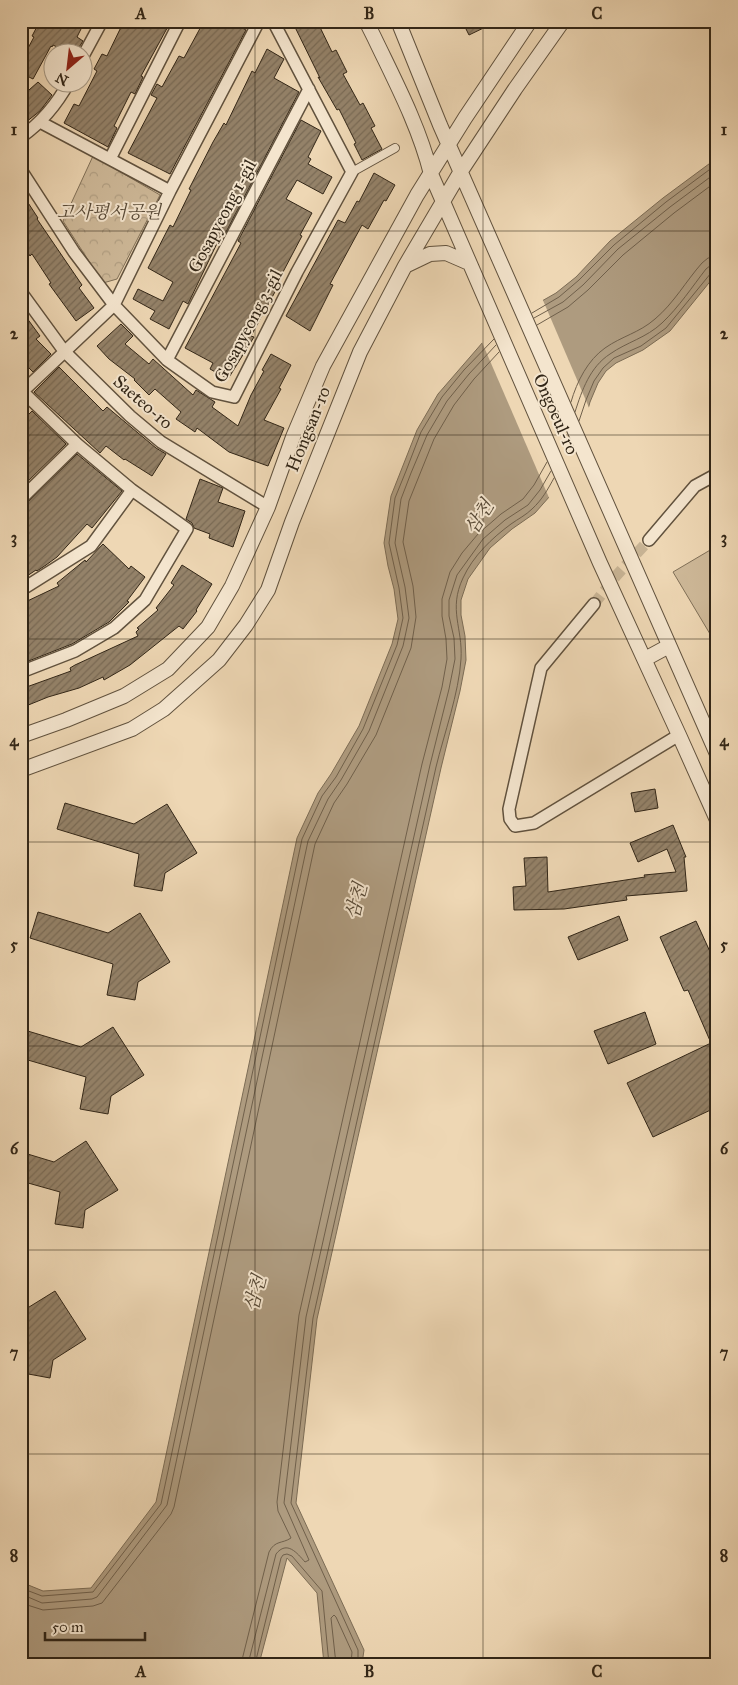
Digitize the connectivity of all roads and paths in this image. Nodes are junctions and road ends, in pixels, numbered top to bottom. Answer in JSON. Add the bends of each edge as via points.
{"nodes":[{"id":1,"x":102,"y":21,"type":"edge"},
{"id":2,"x":180,"y":21,"type":"edge"},
{"id":3,"x":259,"y":21,"type":"edge"},
{"id":4,"x":273,"y":21,"type":"edge"},
{"id":5,"x":366,"y":21,"type":"edge"},
{"id":6,"x":398,"y":21,"type":"edge"},
{"id":7,"x":530,"y":21,"type":"edge"},
{"id":8,"x":562,"y":21,"type":"edge"},
{"id":9,"x":91,"y":42,"type":"edge"},
{"id":10,"x":309,"y":89,"type":"junction"},
{"id":11,"x":64,"y":92,"type":"edge"},
{"id":12,"x":40,"y":122,"type":"junction"},
{"id":13,"x":21,"y":137,"type":"edge"},
{"id":14,"x":449,"y":145,"type":"junction"},
{"id":15,"x":395,"y":148,"type":"dead end"},
{"id":16,"x":110,"y":159,"type":"junction"},
{"id":17,"x":21,"y":170,"type":"edge"},
{"id":18,"x":461,"y":170,"type":"junction"},
{"id":19,"x":352,"y":172,"type":"junction"},
{"id":20,"x":431,"y":174,"type":"junction"},
{"id":21,"x":170,"y":191,"type":"junction"},
{"id":22,"x":443,"y":199,"type":"junction"},
{"id":23,"x":469,"y":263,"type":"junction"},
{"id":24,"x":405,"y":266,"type":"junction"},
{"id":25,"x":21,"y":292,"type":"edge"},
{"id":26,"x":114,"y":305,"type":"junction"},
{"id":27,"x":64,"y":351,"type":"junction"},
{"id":28,"x":167,"y":360,"type":"junction"},
{"id":29,"x":22,"y":391,"type":"edge"},
{"id":30,"x":77,"y":444,"type":"junction"},
{"id":31,"x":717,"y":474,"type":"edge"},
{"id":32,"x":132,"y":490,"type":"junction"},
{"id":33,"x":21,"y":499,"type":"edge"},
{"id":34,"x":268,"y":508,"type":"junction"},
{"id":35,"x":649,"y":540,"type":"tunnel mouth"},
{"id":36,"x":21,"y":590,"type":"edge"},
{"id":37,"x":594,"y":604,"type":"tunnel mouth"},
{"id":38,"x":669,"y":646,"type":"junction"},
{"id":39,"x":644,"y":659,"type":"junction"},
{"id":40,"x":21,"y":672,"type":"edge"},
{"id":41,"x":679,"y":734,"type":"junction"},
{"id":42,"x":21,"y":736,"type":"edge"},
{"id":43,"x":717,"y":754,"type":"edge"},
{"id":44,"x":21,"y":770,"type":"edge"},
{"id":45,"x":717,"y":820,"type":"edge"}],
"edges":[{"from":1,"to":9,"type":"street"},
{"from":2,"to":16,"type":"street"},
{"from":3,"to":21,"type":"street"},
{"from":4,"to":10,"type":"street"},
{"from":5,"to":20,"type":"street","name":"Ongoeul-ro","via":[[425,150]]},
{"from":6,"to":14,"type":"street","name":"Ongoeul-ro"},
{"from":7,"to":14,"type":"street","name":"Hongsan-ro"},
{"from":8,"to":18,"type":"street","name":"Hongsan-ro"},
{"from":10,"to":19,"type":"street"},
{"from":10,"to":28,"type":"street","name":"Gosapyeong 1-gil"},
{"from":11,"to":12,"type":"street"},
{"from":12,"to":13,"type":"street"},
{"from":12,"to":16,"type":"street"},
{"from":14,"to":18,"type":"street","name":"Ongoeul-ro"},
{"from":14,"to":20,"type":"street","name":"Hongsan-ro"},
{"from":15,"to":19,"type":"street"},
{"from":16,"to":21,"type":"street"},
{"from":17,"to":26,"type":"street","name":"Gosapyeong 3-gil","via":[[74,252]]},
{"from":18,"to":22,"type":"street","name":"Hongsan-ro"},
{"from":18,"to":38,"type":"street","name":"Ongoeul-ro"},
{"from":19,"to":28,"type":"street","name":"Gosapyeong 3-gil","via":[[234,397],[212,392]]},
{"from":20,"to":22,"type":"street","name":"Ongoeul-ro"},
{"from":20,"to":34,"type":"street","name":"Hongsan-ro","via":[[323,366]]},
{"from":21,"to":26,"type":"street"},
{"from":22,"to":23,"type":"street","name":"Ongoeul-ro"},
{"from":22,"to":24,"type":"street","name":"Hongsan-ro"},
{"from":23,"to":24,"type":"street","via":[[446,253],[430,254]]},
{"from":23,"to":39,"type":"street","name":"Ongoeul-ro"},
{"from":24,"to":44,"type":"street","name":"Hongsan-ro","via":[[360,352],[302,495],[268,590],[246,625],[219,660],[164,709],[132,729]]},
{"from":25,"to":27,"type":"street","name":"Saeteo-ro"},
{"from":26,"to":27,"type":"street"},
{"from":26,"to":28,"type":"street","name":"Gosapyeong 3-gil"},
{"from":27,"to":29,"type":"street"},
{"from":27,"to":34,"type":"street","name":"Saeteo-ro","via":[[161,442]]},
{"from":29,"to":30,"type":"street"},
{"from":30,"to":32,"type":"street"},
{"from":30,"to":33,"type":"street"},
{"from":31,"to":35,"type":"street","via":[[695,486]]},
{"from":32,"to":36,"type":"street","via":[[91,546]]},
{"from":32,"to":40,"type":"street","via":[[187,529],[145,600],[114,628],[75,651]]},
{"from":34,"to":42,"type":"street","name":"Hongsan-ro","via":[[232,586],[208,627],[168,669],[124,696]]},
{"from":37,"to":41,"type":"street","via":[[542,668],[509,809],[510,819],[515,826],[534,823]]},
{"from":38,"to":39,"type":"street"},
{"from":38,"to":43,"type":"street","name":"Ongoeul-ro"},
{"from":39,"to":41,"type":"street","name":"Ongoeul-ro"},
{"from":41,"to":45,"type":"street","name":"Ongoeul-ro"}]}
